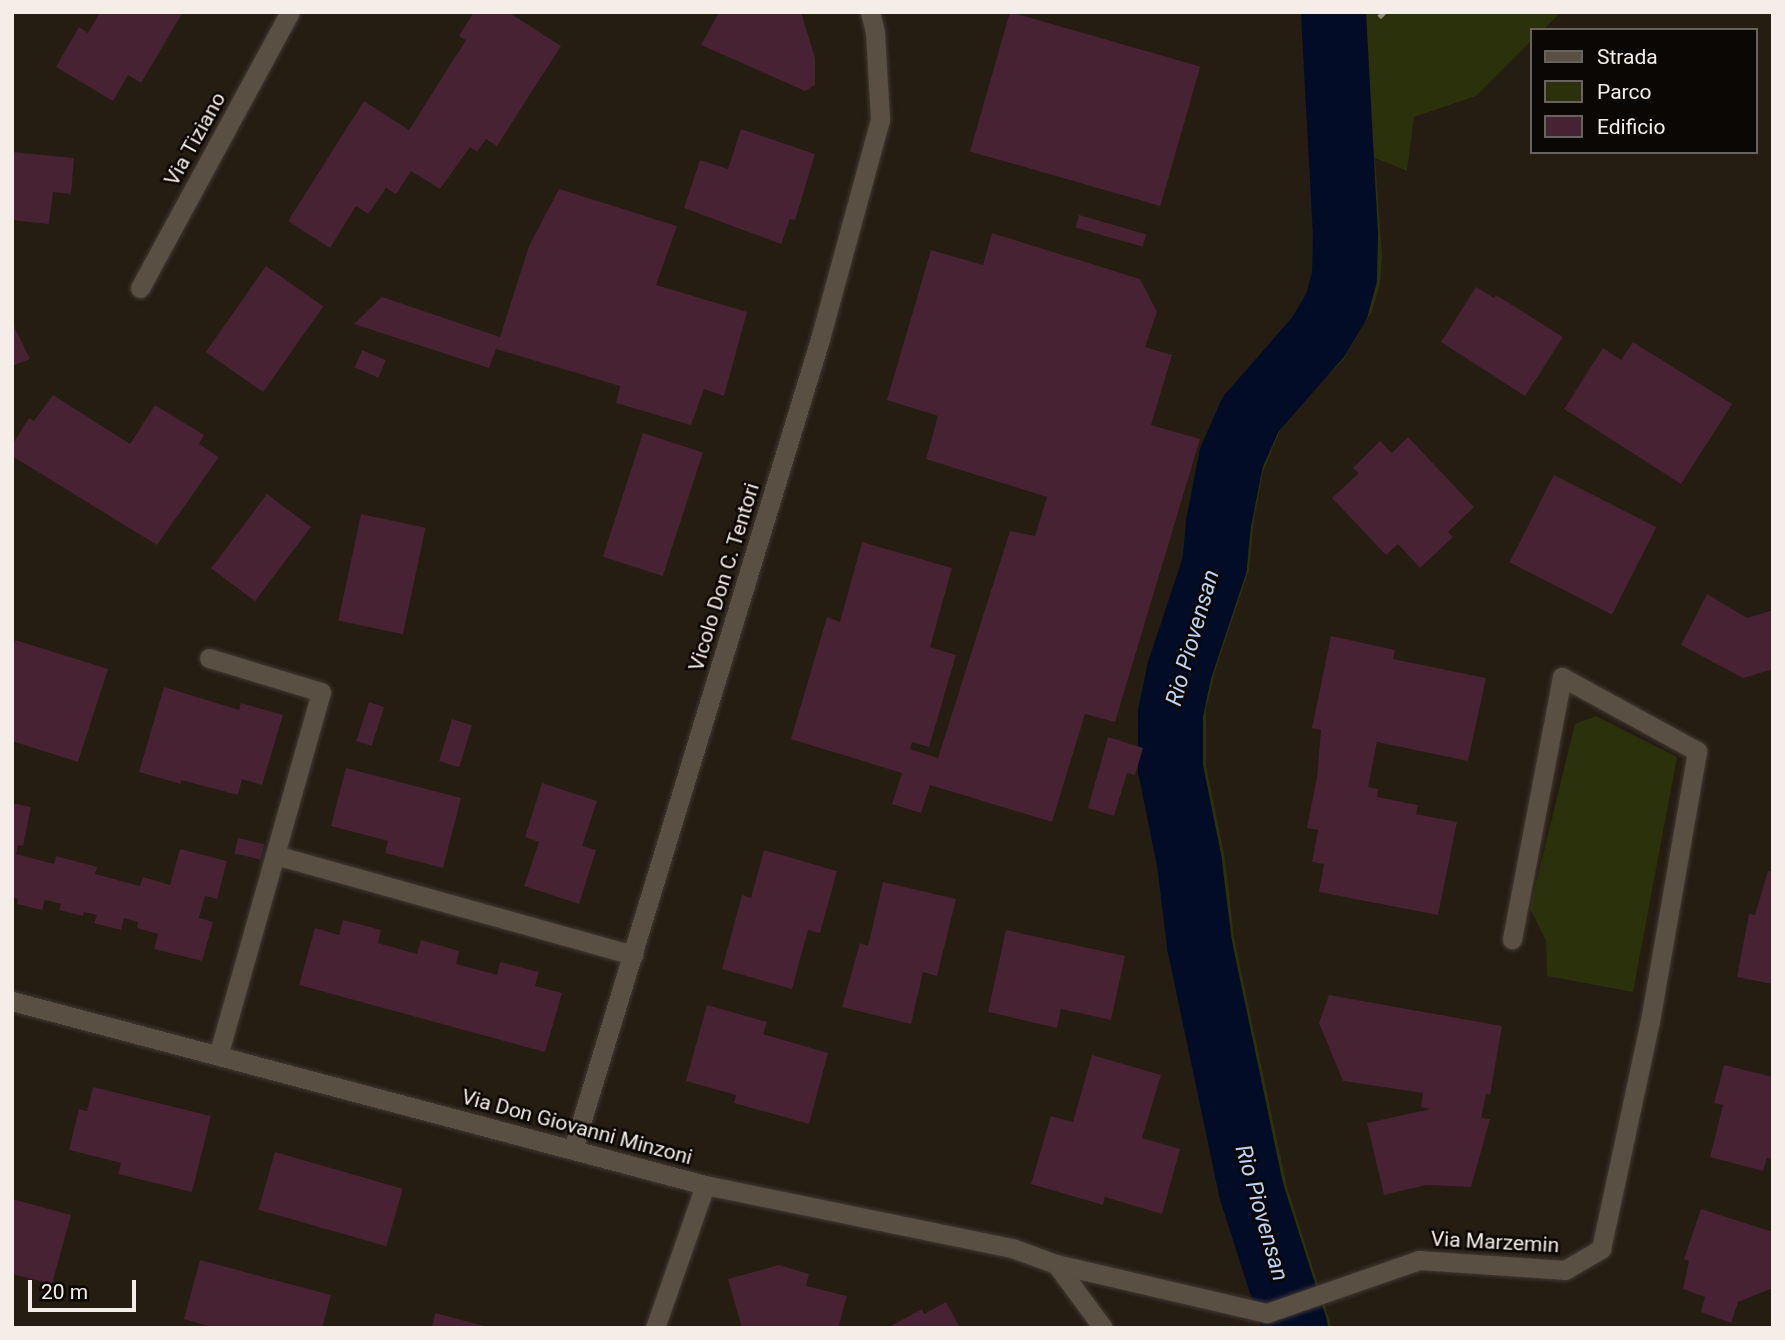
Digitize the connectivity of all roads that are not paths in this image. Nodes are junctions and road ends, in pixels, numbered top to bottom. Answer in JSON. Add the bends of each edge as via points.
{"nodes":[{"id":1,"x":290,"y":12,"type":"edge"},
{"id":2,"x":870,"y":12,"type":"edge"},
{"id":3,"x":140,"y":288,"type":"dead end"},
{"id":4,"x":209,"y":658,"type":"dead end"},
{"id":5,"x":275,"y":855,"type":"junction"},
{"id":6,"x":1512,"y":939,"type":"dead end"},
{"id":7,"x":634,"y":956,"type":"junction"},
{"id":8,"x":12,"y":1001,"type":"edge"},
{"id":9,"x":218,"y":1055,"type":"junction"},
{"id":10,"x":573,"y":1149,"type":"junction"},
{"id":11,"x":705,"y":1185,"type":"junction"},
{"id":12,"x":1056,"y":1264,"type":"junction"},
{"id":13,"x":655,"y":1328,"type":"edge"},
{"id":14,"x":1103,"y":1328,"type":"edge"}],
"edges":[{"from":1,"to":3,"type":"street","name":"Via Tiziano"},
{"from":2,"to":7,"type":"street","name":"Vicolo Don C. Tentori","via":[[880,119],[820,339]]},
{"from":4,"to":5,"type":"street","via":[[321,692]]},
{"from":5,"to":7,"type":"street"},
{"from":5,"to":9,"type":"street"},
{"from":6,"to":12,"type":"street","name":"Via Marzemin","via":[[1562,677],[1698,751],[1650,1021],[1601,1250],[1566,1270],[1419,1260],[1267,1313]]},
{"from":7,"to":10,"type":"street","name":"Vicolo Don C. Tentori"},
{"from":8,"to":9,"type":"street","name":"Via Don Giovanni Minzoni"},
{"from":9,"to":10,"type":"street","name":"Via Don Giovanni Minzoni"},
{"from":10,"to":11,"type":"street","name":"Via Don Giovanni Minzoni"},
{"from":11,"to":12,"type":"street","name":"Via Don Giovanni Minzoni","via":[[1012,1248]]},
{"from":11,"to":13,"type":"street"},
{"from":12,"to":14,"type":"street"}]}
